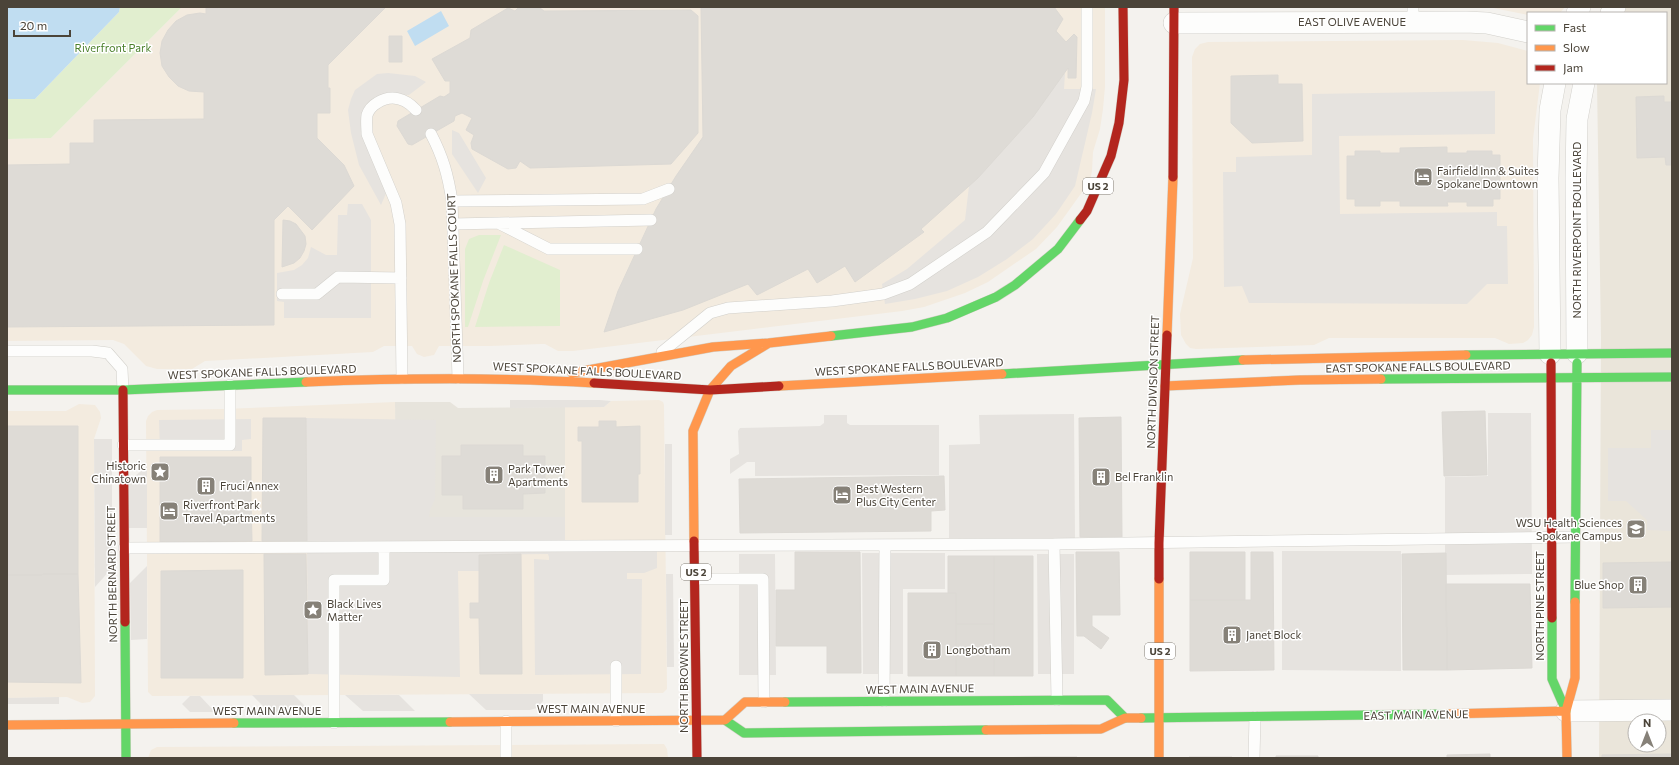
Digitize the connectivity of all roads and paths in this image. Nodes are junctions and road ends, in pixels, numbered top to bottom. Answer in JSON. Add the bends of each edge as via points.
{"nodes":[{"id":1,"x":1087,"y":7,"type":"edge"},
{"id":2,"x":1124,"y":7,"type":"edge"},
{"id":3,"x":1413,"y":14,"type":"edge"},
{"id":4,"x":1174,"y":15,"type":"edge"},
{"id":5,"x":1527,"y":32,"type":"edge"},
{"id":6,"x":1555,"y":84,"type":"edge"},
{"id":7,"x":1584,"y":84,"type":"edge"},
{"id":8,"x":416,"y":110,"type":"dead end"},
{"id":9,"x":431,"y":134,"type":"dead end"},
{"id":10,"x":669,"y":189,"type":"dead end"},
{"id":11,"x":452,"y":201,"type":"junction"},
{"id":12,"x":651,"y":220,"type":"dead end"},
{"id":13,"x":498,"y":223,"type":"junction"},
{"id":14,"x":453,"y":224,"type":"junction"},
{"id":15,"x":637,"y":249,"type":"dead end"},
{"id":16,"x":401,"y":278,"type":"junction"},
{"id":17,"x":282,"y":294,"type":"dead end"},
{"id":18,"x":769,"y":343,"type":"junction"},
{"id":19,"x":7,"y":351,"type":"edge"},
{"id":20,"x":1577,"y":353,"type":"junction"},
{"id":21,"x":1672,"y":353,"type":"edge"},
{"id":22,"x":1550,"y":354,"type":"junction"},
{"id":23,"x":656,"y":357,"type":"junction"},
{"id":24,"x":1165,"y":364,"type":"junction"},
{"id":25,"x":1672,"y":376,"type":"edge"},
{"id":26,"x":1551,"y":377,"type":"junction"},
{"id":27,"x":1577,"y":377,"type":"junction"},
{"id":28,"x":402,"y":378,"type":"junction"},
{"id":29,"x":458,"y":378,"type":"junction"},
{"id":30,"x":537,"y":379,"type":"junction"},
{"id":31,"x":230,"y":385,"type":"junction"},
{"id":32,"x":1165,"y":386,"type":"junction"},
{"id":33,"x":7,"y":390,"type":"edge"},
{"id":34,"x":122,"y":390,"type":"junction"},
{"id":35,"x":710,"y":390,"type":"junction"},
{"id":36,"x":123,"y":445,"type":"junction"},
{"id":37,"x":1575,"y":537,"type":"junction"},
{"id":38,"x":1552,"y":538,"type":"junction"},
{"id":39,"x":1054,"y":544,"type":"junction"},
{"id":40,"x":1159,"y":544,"type":"junction"},
{"id":41,"x":885,"y":545,"type":"junction"},
{"id":42,"x":696,"y":546,"type":"junction"},
{"id":43,"x":384,"y":547,"type":"junction"},
{"id":44,"x":124,"y":548,"type":"junction"},
{"id":45,"x":696,"y":579,"type":"junction"},
{"id":46,"x":616,"y":666,"type":"dead end"},
{"id":47,"x":1057,"y":700,"type":"junction"},
{"id":48,"x":884,"y":701,"type":"junction"},
{"id":49,"x":764,"y":702,"type":"junction"},
{"id":50,"x":1672,"y":710,"type":"edge"},
{"id":51,"x":1566,"y":711,"type":"junction"},
{"id":52,"x":1160,"y":717,"type":"junction"},
{"id":53,"x":1255,"y":717,"type":"junction"},
{"id":54,"x":1125,"y":718,"type":"junction"},
{"id":55,"x":696,"y":720,"type":"junction"},
{"id":56,"x":725,"y":720,"type":"junction"},
{"id":57,"x":506,"y":721,"type":"junction"},
{"id":58,"x":616,"y":721,"type":"junction"},
{"id":59,"x":334,"y":723,"type":"junction"},
{"id":60,"x":125,"y":724,"type":"junction"},
{"id":61,"x":7,"y":725,"type":"edge"},
{"id":62,"x":126,"y":758,"type":"edge"},
{"id":63,"x":506,"y":758,"type":"edge"},
{"id":64,"x":697,"y":758,"type":"edge"},
{"id":65,"x":1159,"y":758,"type":"edge"},
{"id":66,"x":1254,"y":758,"type":"edge"},
{"id":67,"x":1567,"y":758,"type":"edge"}],
"edges":[{"from":1,"to":23,"type":"lane","via":[[1087,87],[1084,101],[1044,174],[987,232],[910,284],[883,294],[832,301],[728,308],[710,313]]},
{"from":2,"to":18,"type":"main road","number":"US 2","via":[[1124,80],[1119,123],[1112,149],[1087,211],[1058,249],[1015,285],[996,297],[947,318],[912,327]]},
{"from":3,"to":4,"type":"street","name":"EAST OLIVE AVENUE"},
{"from":3,"to":5,"type":"street","name":"EAST OLIVE AVENUE"},
{"from":4,"to":24,"type":"main road","name":"NORTH DIVISION STREET","number":"US 2","via":[[1173,200]]},
{"from":6,"to":22,"type":"street","via":[[1550,110],[1548,172]]},
{"from":7,"to":20,"type":"street","name":"NORTH RIVERPOINT BOULEVARD","via":[[1577,126]]},
{"from":8,"to":16,"type":"lane","via":[[410,103],[401,99],[384,99],[371,107],[366,123],[367,134],[396,203],[400,224]]},
{"from":9,"to":11,"type":"lane","name":"NORTH SPOKANE FALLS COURT","via":[[449,177]]},
{"from":10,"to":11,"type":"lane","via":[[643,200]]},
{"from":11,"to":14,"type":"lane","name":"NORTH SPOKANE FALLS COURT"},
{"from":12,"to":13,"type":"lane"},
{"from":13,"to":14,"type":"lane"},
{"from":13,"to":15,"type":"lane","via":[[549,249]]},
{"from":14,"to":29,"type":"lane","name":"NORTH SPOKANE FALLS COURT"},
{"from":16,"to":17,"type":"lane","via":[[338,278],[317,294]]},
{"from":16,"to":28,"type":"lane"},
{"from":18,"to":23,"type":"main road","via":[[713,347]]},
{"from":18,"to":35,"type":"main road","name":"NORTH BROWNE STREET","number":"US 2","via":[[731,366]]},
{"from":19,"to":34,"type":"lane","via":[[108,353],[122,369]]},
{"from":20,"to":21,"type":"main road","name":"EAST SPOKANE FALLS BOULEVARD"},
{"from":20,"to":22,"type":"main road","name":"EAST SPOKANE FALLS BOULEVARD"},
{"from":20,"to":27,"type":"main road","name":"NORTH RIVERPOINT BOULEVARD"},
{"from":22,"to":24,"type":"main road","name":"EAST SPOKANE FALLS BOULEVARD","via":[[1317,358]]},
{"from":22,"to":26,"type":"main road","name":"NORTH PINE STREET"},
{"from":23,"to":30,"type":"main road"},
{"from":24,"to":32,"type":"main road","name":"NORTH DIVISION STREET","number":"US 2"},
{"from":24,"to":35,"type":"main road","name":"WEST SPOKANE FALLS BOULEVARD"},
{"from":25,"to":27,"type":"main road","name":"EAST SPOKANE FALLS BOULEVARD"},
{"from":26,"to":27,"type":"main road","name":"EAST SPOKANE FALLS BOULEVARD"},
{"from":26,"to":32,"type":"main road","name":"EAST SPOKANE FALLS BOULEVARD","via":[[1300,380]]},
{"from":26,"to":38,"type":"main road","name":"NORTH PINE STREET"},
{"from":27,"to":37,"type":"main road","name":"NORTH PINE STREET"},
{"from":28,"to":29,"type":"main road","name":"WEST SPOKANE FALLS BOULEVARD"},
{"from":28,"to":31,"type":"main road","name":"WEST SPOKANE FALLS BOULEVARD"},
{"from":29,"to":30,"type":"main road","name":"WEST SPOKANE FALLS BOULEVARD"},
{"from":30,"to":35,"type":"main road","name":"WEST SPOKANE FALLS BOULEVARD"},
{"from":31,"to":34,"type":"main road","name":"WEST SPOKANE FALLS BOULEVARD"},
{"from":31,"to":36,"type":"lane","via":[[230,445]]},
{"from":32,"to":40,"type":"main road","name":"NORTH DIVISION STREET","number":"US 2"},
{"from":33,"to":34,"type":"main road","name":"WEST SPOKANE FALLS BOULEVARD"},
{"from":34,"to":36,"type":"main road","name":"NORTH BERNARD STREET"},
{"from":35,"to":42,"type":"main road","name":"NORTH BROWNE STREET","number":"US 2","via":[[693,431]]},
{"from":36,"to":44,"type":"main road","name":"NORTH BERNARD STREET"},
{"from":37,"to":38,"type":"lane"},
{"from":37,"to":51,"type":"main road","name":"NORTH PINE STREET","via":[[1575,678]]},
{"from":38,"to":40,"type":"lane"},
{"from":38,"to":51,"type":"main road","name":"NORTH PINE STREET","via":[[1552,678]]},
{"from":39,"to":40,"type":"lane"},
{"from":39,"to":41,"type":"lane"},
{"from":39,"to":47,"type":"lane"},
{"from":40,"to":52,"type":"main road","name":"NORTH DIVISION STREET","number":"US 2"},
{"from":41,"to":42,"type":"lane"},
{"from":41,"to":48,"type":"lane"},
{"from":42,"to":43,"type":"lane"},
{"from":42,"to":45,"type":"main road","name":"NORTH BROWNE STREET","number":"US 2"},
{"from":43,"to":44,"type":"lane"},
{"from":43,"to":59,"type":"lane","via":[[384,580],[334,580]]},
{"from":44,"to":60,"type":"main road","name":"NORTH BERNARD STREET"},
{"from":45,"to":49,"type":"lane","via":[[764,579]]},
{"from":45,"to":55,"type":"main road","name":"NORTH BROWNE STREET","number":"US 2"},
{"from":46,"to":58,"type":"lane"},
{"from":47,"to":48,"type":"main road","name":"WEST MAIN AVENUE"},
{"from":47,"to":54,"type":"main road","name":"WEST MAIN AVENUE","via":[[1107,700]]},
{"from":48,"to":49,"type":"main road","name":"WEST MAIN AVENUE"},
{"from":49,"to":56,"type":"main road","name":"WEST MAIN AVENUE","via":[[745,702]]},
{"from":50,"to":51,"type":"street","name":"EAST MAIN AVENUE"},
{"from":51,"to":53,"type":"main road","name":"EAST MAIN AVENUE"},
{"from":51,"to":67,"type":"main road","name":"NORTH PINE STREET"},
{"from":52,"to":53,"type":"main road","name":"EAST MAIN AVENUE"},
{"from":52,"to":54,"type":"main road"},
{"from":52,"to":65,"type":"main road","name":"NORTH DIVISION STREET","number":"US 2"},
{"from":53,"to":66,"type":"lane"},
{"from":54,"to":56,"type":"main road","via":[[1101,729],[744,733]]},
{"from":55,"to":56,"type":"main road","name":"WEST MAIN AVENUE"},
{"from":55,"to":58,"type":"main road","name":"WEST MAIN AVENUE"},
{"from":55,"to":64,"type":"main road","name":"NORTH BROWNE STREET","number":"US 2"},
{"from":57,"to":58,"type":"main road","name":"WEST MAIN AVENUE"},
{"from":57,"to":59,"type":"main road","name":"WEST MAIN AVENUE"},
{"from":57,"to":63,"type":"lane"},
{"from":59,"to":60,"type":"main road","name":"WEST MAIN AVENUE"},
{"from":60,"to":61,"type":"main road","name":"WEST MAIN AVENUE"},
{"from":60,"to":62,"type":"main road","name":"NORTH BERNARD STREET"}]}
